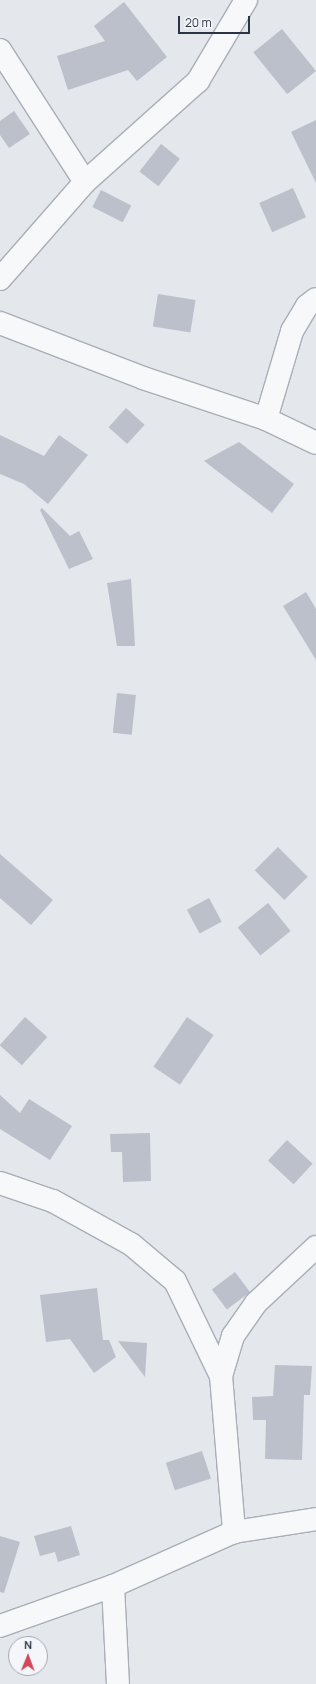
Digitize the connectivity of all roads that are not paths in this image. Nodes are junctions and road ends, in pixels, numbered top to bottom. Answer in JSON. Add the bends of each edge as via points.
{"nodes":[{"id":1,"x":246,"y":0,"type":"edge"},
{"id":2,"x":0,"y":50,"type":"edge"},
{"id":3,"x":85,"y":182,"type":"junction"},
{"id":4,"x":0,"y":279,"type":"edge"},
{"id":5,"x":316,"y":298,"type":"edge"},
{"id":6,"x":0,"y":323,"type":"edge"},
{"id":7,"x":266,"y":419,"type":"junction"},
{"id":8,"x":316,"y":443,"type":"edge"},
{"id":9,"x":0,"y":1183,"type":"edge"},
{"id":10,"x":316,"y":1247,"type":"edge"},
{"id":11,"x":221,"y":1376,"type":"junction"},
{"id":12,"x":316,"y":1519,"type":"edge"},
{"id":13,"x":234,"y":1532,"type":"junction"},
{"id":14,"x":113,"y":1586,"type":"junction"},
{"id":15,"x":0,"y":1626,"type":"edge"},
{"id":16,"x":118,"y":1684,"type":"edge"}],
"edges":[{"from":1,"to":3,"type":"street","via":[[198,81]]},
{"from":2,"to":3,"type":"street"},
{"from":3,"to":4,"type":"street"},
{"from":5,"to":7,"type":"street","via":[[307,306],[292,331]]},
{"from":6,"to":7,"type":"street","via":[[143,378]]},
{"from":7,"to":8,"type":"street"},
{"from":9,"to":11,"type":"street","via":[[53,1201],[131,1244],[175,1281]]},
{"from":10,"to":11,"type":"street","via":[[256,1303],[234,1336]]},
{"from":11,"to":13,"type":"street"},
{"from":12,"to":13,"type":"street"},
{"from":13,"to":14,"type":"street"},
{"from":14,"to":15,"type":"street"},
{"from":14,"to":16,"type":"street"}]}
